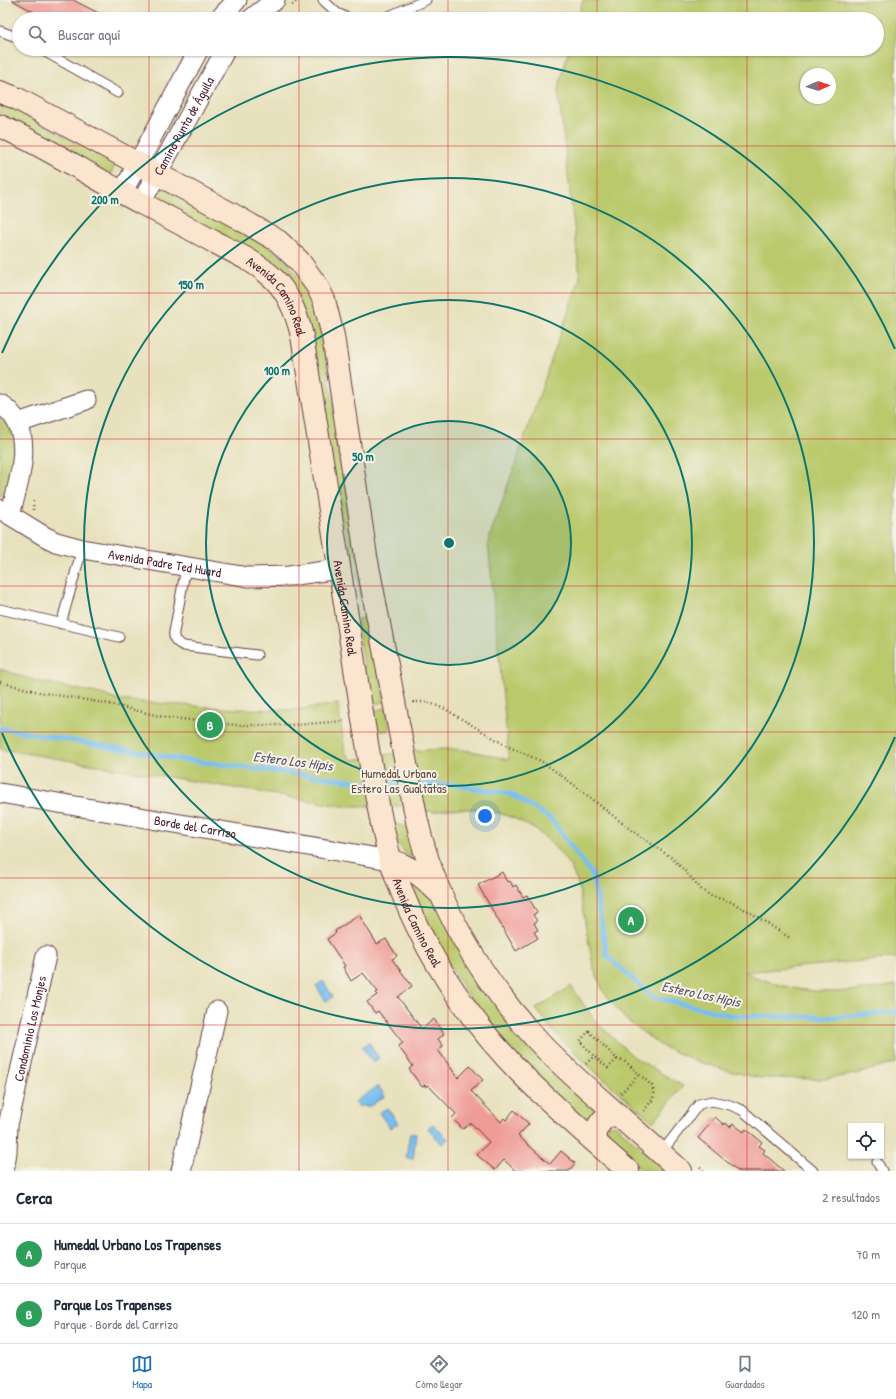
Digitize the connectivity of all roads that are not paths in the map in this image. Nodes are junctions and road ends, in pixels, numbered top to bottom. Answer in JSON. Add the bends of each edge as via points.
{"nodes":[{"id":1,"x":237,"y":0,"type":"edge"},
{"id":2,"x":275,"y":0,"type":"edge"},
{"id":3,"x":322,"y":0,"type":"edge"},
{"id":4,"x":426,"y":0,"type":"edge"},
{"id":5,"x":226,"y":12,"type":"edge"},
{"id":6,"x":260,"y":12,"type":"edge"},
{"id":7,"x":336,"y":12,"type":"edge"},
{"id":8,"x":398,"y":12,"type":"edge"},
{"id":9,"x":0,"y":30,"type":"edge"},
{"id":10,"x":12,"y":35,"type":"edge"},
{"id":11,"x":52,"y":56,"type":"edge"},
{"id":12,"x":195,"y":56,"type":"edge"},
{"id":13,"x":222,"y":56,"type":"edge"},
{"id":14,"x":0,"y":92,"type":"edge"},
{"id":15,"x":118,"y":93,"type":"dead end"},
{"id":16,"x":0,"y":126,"type":"edge"},
{"id":17,"x":137,"y":164,"type":"junction"},
{"id":18,"x":157,"y":174,"type":"junction"},
{"id":19,"x":122,"y":193,"type":"junction"},
{"id":20,"x":141,"y":203,"type":"junction"},
{"id":21,"x":86,"y":400,"type":"dead end"},
{"id":22,"x":0,"y":404,"type":"edge"},
{"id":23,"x":18,"y":423,"type":"junction"},
{"id":24,"x":5,"y":512,"type":"edge"},
{"id":25,"x":82,"y":549,"type":"junction"},
{"id":26,"x":186,"y":567,"type":"junction"},
{"id":27,"x":339,"y":569,"type":"junction"},
{"id":28,"x":343,"y":595,"type":"junction"},
{"id":29,"x":375,"y":608,"type":"junction"},
{"id":30,"x":0,"y":609,"type":"edge"},
{"id":31,"x":61,"y":624,"type":"junction"},
{"id":32,"x":119,"y":637,"type":"dead end"},
{"id":33,"x":257,"y":655,"type":"dead end"},
{"id":34,"x":0,"y":792,"type":"edge"},
{"id":35,"x":390,"y":860,"type":"junction"},
{"id":36,"x":444,"y":898,"type":"junction"},
{"id":37,"x":46,"y":956,"type":"dead end"},
{"id":38,"x":217,"y":1011,"type":"dead end"},
{"id":39,"x":618,"y":1105,"type":"junction"},
{"id":40,"x":4,"y":1131,"type":"edge"},
{"id":41,"x":593,"y":1140,"type":"junction"},
{"id":42,"x":660,"y":1153,"type":"junction"},
{"id":43,"x":877,"y":1162,"type":"dead end"},
{"id":44,"x":689,"y":1168,"type":"edge"},
{"id":45,"x":4,"y":1171,"type":"edge"},
{"id":46,"x":181,"y":1171,"type":"edge"},
{"id":47,"x":628,"y":1171,"type":"edge"},
{"id":48,"x":813,"y":1171,"type":"edge"},
{"id":49,"x":882,"y":1171,"type":"edge"}],
"edges":[{"from":1,"to":5,"type":"street"},
{"from":2,"to":6,"type":"street"},
{"from":3,"to":7,"type":"lane"},
{"from":4,"to":8,"type":"lane"},
{"from":9,"to":10,"type":"lane"},
{"from":11,"to":15,"type":"lane"},
{"from":12,"to":17,"type":"street","name":"Camino Punta de Águila"},
{"from":13,"to":18,"type":"street","name":"Camino Punta de Águila"},
{"from":14,"to":17,"type":"main road","via":[[16,98]]},
{"from":16,"to":19,"type":"main road","name":"Avenida Camino Real","via":[[19,134]]},
{"from":17,"to":18,"type":"main road"},
{"from":17,"to":19,"type":"street","name":"Camino Punta de Águila"},
{"from":18,"to":20,"type":"street","name":"Camino Punta de Águila"},
{"from":18,"to":29,"type":"main road","via":[[278,241],[299,261],[317,286],[324,300],[333,336]]},
{"from":19,"to":20,"type":"main road","name":"Avenida Camino Real"},
{"from":20,"to":27,"type":"main road","name":"Avenida Camino Real","via":[[254,263],[274,279],[289,299],[302,336]]},
{"from":21,"to":23,"type":"street"},
{"from":22,"to":23,"type":"street"},
{"from":23,"to":24,"type":"street","via":[[22,432],[21,466]]},
{"from":24,"to":25,"type":"street","name":"Avenida Padre Ted Huard","via":[[56,542]]},
{"from":25,"to":26,"type":"street","name":"Avenida Padre Ted Huard"},
{"from":25,"to":31,"type":"lane"},
{"from":26,"to":27,"type":"street","name":"Avenida Padre Ted Huard","via":[[261,577]]},
{"from":26,"to":33,"type":"lane","via":[[173,636],[175,640],[184,646]]},
{"from":27,"to":28,"type":"main road","name":"Avenida Camino Real"},
{"from":28,"to":29,"type":"main road","via":[[359,608]]},
{"from":28,"to":35,"type":"main road","name":"Avenida Camino Real","via":[[365,734]]},
{"from":29,"to":36,"type":"main road","via":[[403,707],[417,821],[433,876]]},
{"from":30,"to":31,"type":"lane"},
{"from":31,"to":32,"type":"lane"},
{"from":34,"to":35,"type":"street","name":"Borde del Carrizo"},
{"from":35,"to":36,"type":"main road","via":[[412,869]]},
{"from":35,"to":41,"type":"main road","name":"Avenida Camino Real","via":[[419,929],[446,979],[467,1010],[524,1077]]},
{"from":36,"to":39,"type":"main road","via":[[471,952],[507,1005],[557,1060]]},
{"from":37,"to":40,"type":"street","name":"Condominio Los Monjes"},
{"from":38,"to":46,"type":"street"},
{"from":39,"to":41,"type":"main road","via":[[611,1115],[600,1121]]},
{"from":39,"to":42,"type":"main road"},
{"from":40,"to":45,"type":"street","name":"Condominio Los Monjes","via":[[7,1152]]},
{"from":41,"to":47,"type":"main road","name":"Avenida Camino Real"},
{"from":42,"to":44,"type":"main road"},
{"from":42,"to":48,"type":"lane","via":[[699,1104],[712,1101],[742,1110]]},
{"from":43,"to":49,"type":"lane"}]}
